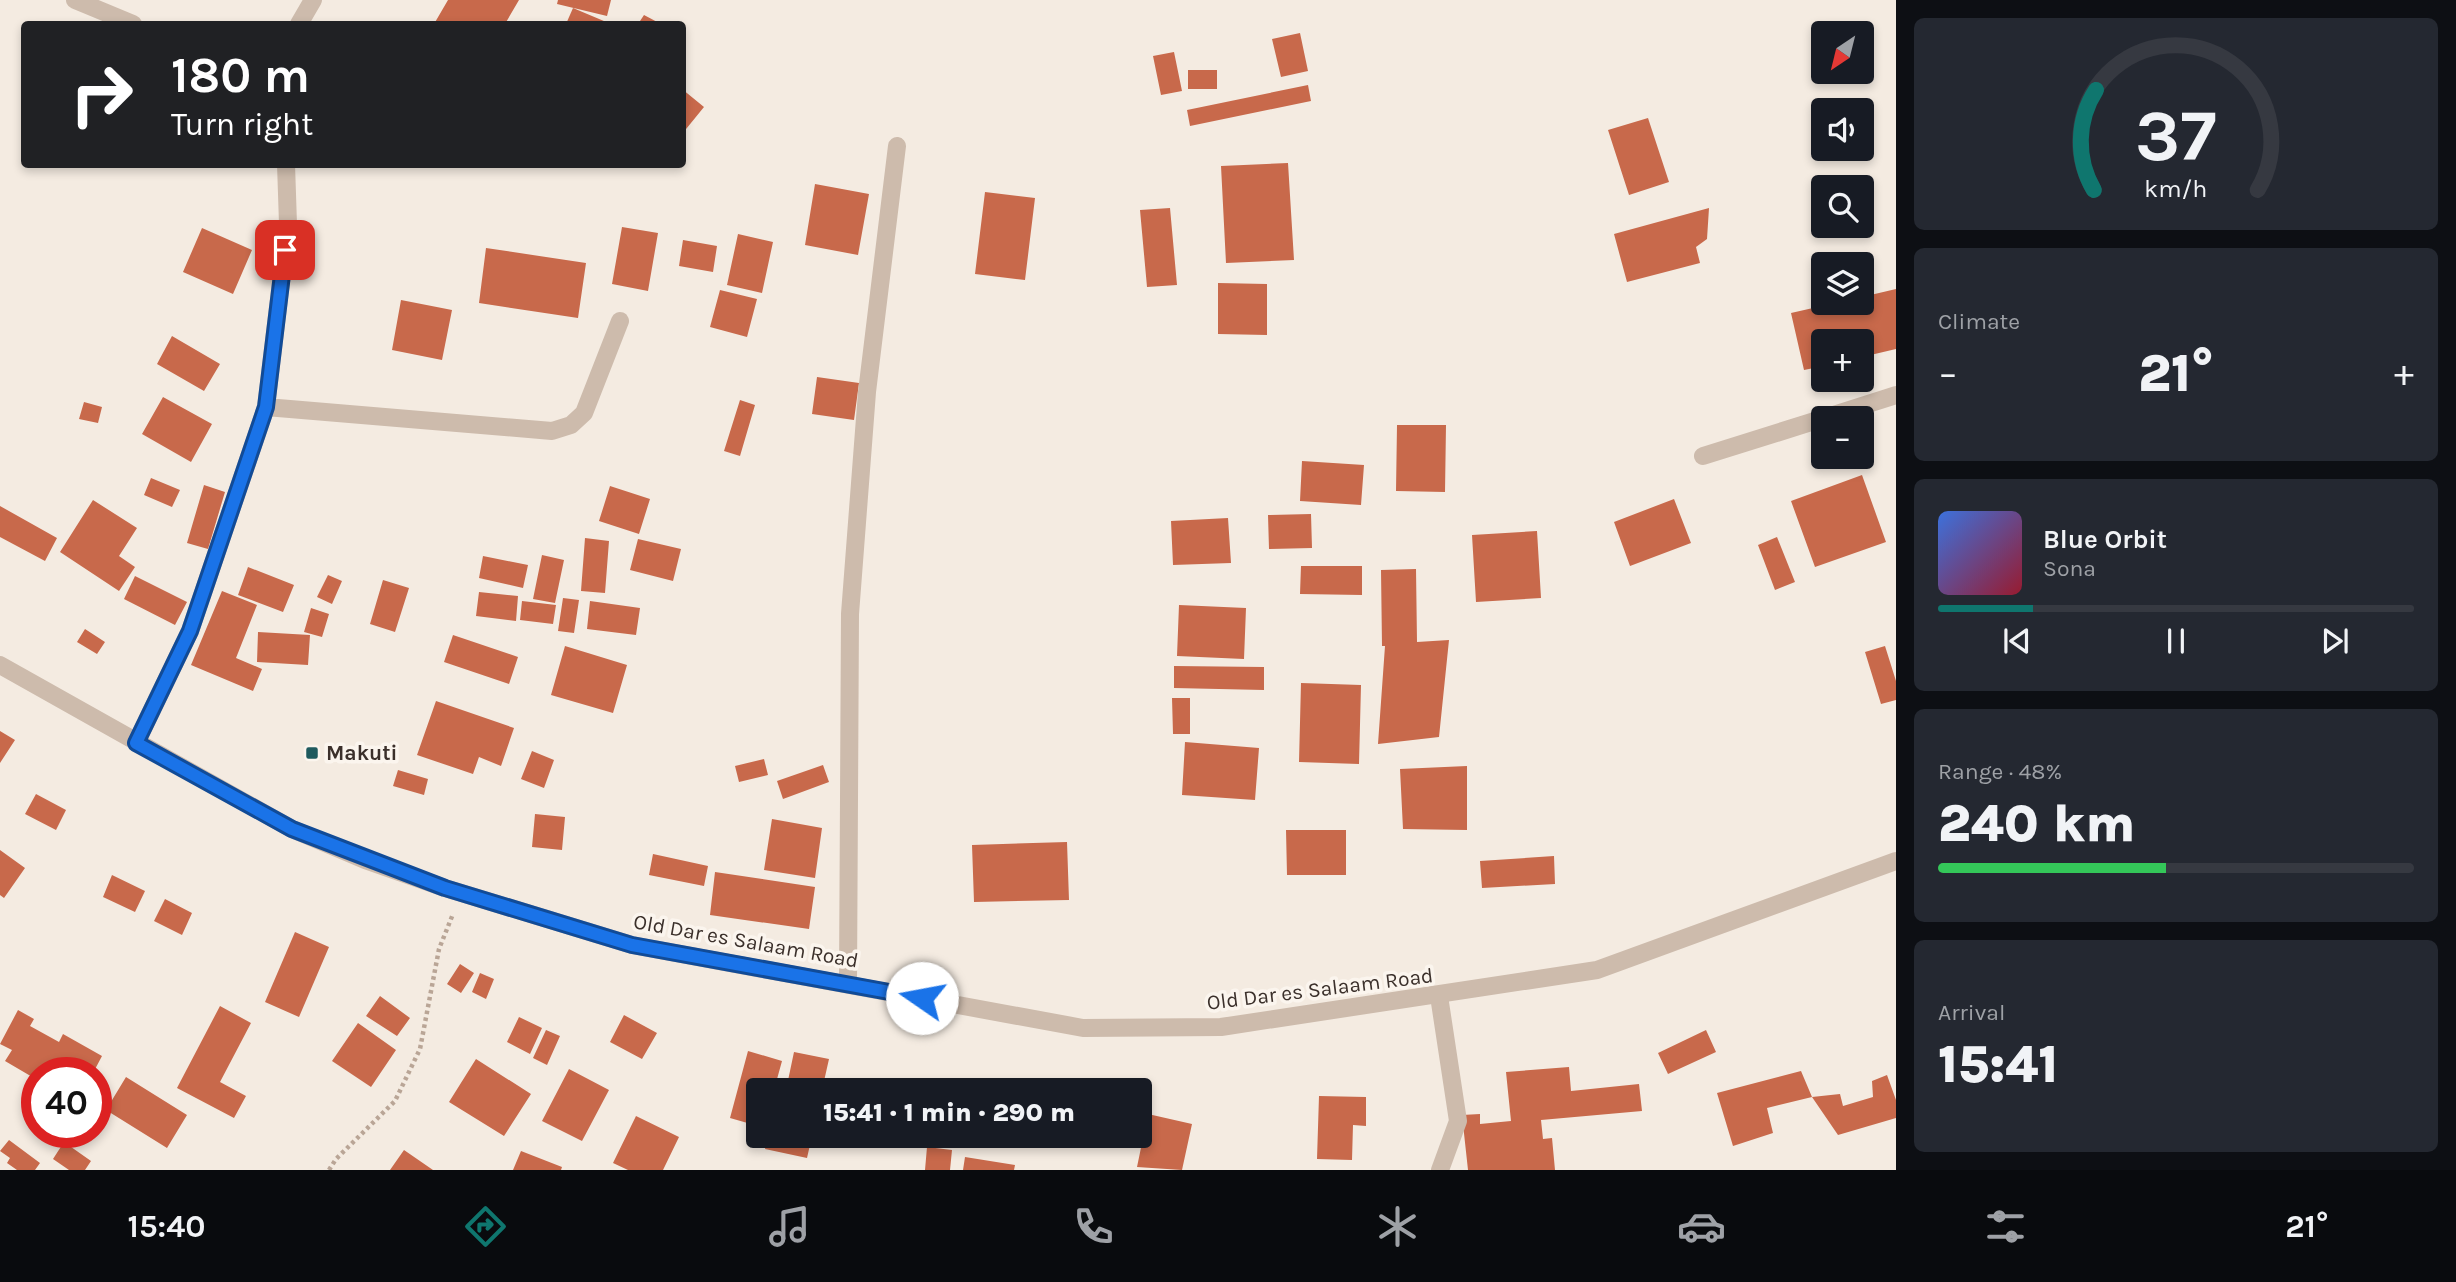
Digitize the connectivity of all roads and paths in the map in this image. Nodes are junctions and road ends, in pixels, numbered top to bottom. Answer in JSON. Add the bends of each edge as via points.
{"nodes":[{"id":1,"x":75,"y":0,"type":"edge"},
{"id":2,"x":313,"y":0,"type":"edge"},
{"id":3,"x":126,"y":21,"type":"edge"},
{"id":4,"x":301,"y":21,"type":"edge"},
{"id":5,"x":897,"y":146,"type":"dead end"},
{"id":6,"x":286,"y":168,"type":"edge"},
{"id":7,"x":620,"y":321,"type":"dead end"},
{"id":8,"x":1896,"y":395,"type":"edge"},
{"id":9,"x":1862,"y":406,"type":"edge"},
{"id":10,"x":266,"y":407,"type":"junction"},
{"id":11,"x":1811,"y":422,"type":"edge"},
{"id":12,"x":1703,"y":456,"type":"dead end"},
{"id":13,"x":0,"y":665,"type":"edge"},
{"id":14,"x":136,"y":743,"type":"junction"},
{"id":15,"x":1896,"y":861,"type":"edge"},
{"id":16,"x":461,"y":893,"type":"junction"},
{"id":17,"x":848,"y":982,"type":"junction"},
{"id":18,"x":1439,"y":996,"type":"junction"},
{"id":19,"x":329,"y":1170,"type":"edge"},
{"id":20,"x":1440,"y":1170,"type":"edge"}],
"edges":[{"from":1,"to":3,"type":"street"},
{"from":2,"to":4,"type":"street"},
{"from":5,"to":17,"type":"street","via":[[867,392],[850,614]]},
{"from":6,"to":10,"type":"street","via":[[288,224]]},
{"from":7,"to":10,"type":"street","via":[[584,413],[571,425],[551,431]]},
{"from":8,"to":9,"type":"street"},
{"from":10,"to":14,"type":"street","via":[[190,631]]},
{"from":11,"to":12,"type":"street"},
{"from":13,"to":14,"type":"street","name":"Old Dar es Salaam Road"},
{"from":14,"to":16,"type":"street","name":"Old Dar es Salaam Road","via":[[292,829]]},
{"from":15,"to":18,"type":"street","name":"Old Dar es Salaam Road","via":[[1597,970]]},
{"from":16,"to":17,"type":"street","name":"Old Dar es Salaam Road","via":[[632,945]]},
{"from":16,"to":19,"type":"path","via":[[439,949],[420,1049],[396,1101]]},
{"from":17,"to":18,"type":"street","name":"Old Dar es Salaam Road","via":[[1083,1028],[1221,1027]]},
{"from":18,"to":20,"type":"street","via":[[1458,1121]]}]}
